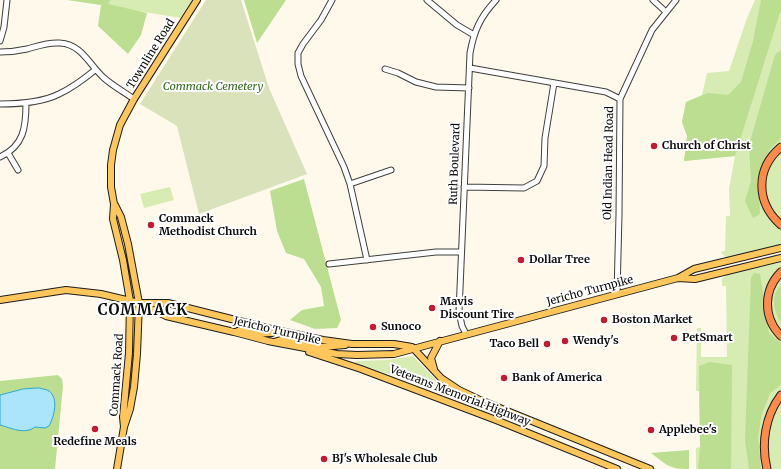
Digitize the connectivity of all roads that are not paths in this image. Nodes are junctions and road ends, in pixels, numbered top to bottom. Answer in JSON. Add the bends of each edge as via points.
{"nodes":[{"id":1,"x":7,"y":0,"type":"edge"},
{"id":2,"x":197,"y":0,"type":"edge"},
{"id":3,"x":332,"y":0,"type":"edge"},
{"id":4,"x":427,"y":0,"type":"edge"},
{"id":5,"x":496,"y":0,"type":"edge"},
{"id":6,"x":653,"y":0,"type":"edge"},
{"id":7,"x":676,"y":0,"type":"edge"},
{"id":8,"x":666,"y":12,"type":"junction"},
{"id":9,"x":474,"y":35,"type":"junction"},
{"id":10,"x":0,"y":41,"type":"edge"},
{"id":11,"x":0,"y":52,"type":"edge"},
{"id":12,"x":470,"y":68,"type":"junction"},
{"id":13,"x":385,"y":69,"type":"dead end"},
{"id":14,"x":95,"y":70,"type":"junction"},
{"id":15,"x":554,"y":83,"type":"junction"},
{"id":16,"x":469,"y":88,"type":"junction"},
{"id":17,"x":134,"y":98,"type":"junction"},
{"id":18,"x":620,"y":99,"type":"junction"},
{"id":19,"x":26,"y":103,"type":"junction"},
{"id":20,"x":0,"y":104,"type":"edge"},
{"id":21,"x":781,"y":147,"type":"edge"},
{"id":22,"x":8,"y":153,"type":"junction"},
{"id":23,"x":0,"y":157,"type":"edge"},
{"id":24,"x":18,"y":170,"type":"dead end"},
{"id":25,"x":391,"y":170,"type":"dead end"},
{"id":26,"x":350,"y":184,"type":"junction"},
{"id":27,"x":464,"y":187,"type":"junction"},
{"id":28,"x":114,"y":204,"type":"junction"},
{"id":29,"x":781,"y":225,"type":"edge"},
{"id":30,"x":781,"y":248,"type":"edge"},
{"id":31,"x":462,"y":252,"type":"junction"},
{"id":32,"x":781,"y":258,"type":"edge"},
{"id":33,"x":367,"y":260,"type":"junction"},
{"id":34,"x":330,"y":264,"type":"dead end"},
{"id":35,"x":781,"y":272,"type":"edge"},
{"id":36,"x":678,"y":278,"type":"junction"},
{"id":37,"x":616,"y":294,"type":"junction"},
{"id":38,"x":0,"y":300,"type":"edge"},
{"id":39,"x":130,"y":301,"type":"junction"},
{"id":40,"x":139,"y":303,"type":"junction"},
{"id":41,"x":238,"y":320,"type":"junction"},
{"id":42,"x":259,"y":326,"type":"junction"},
{"id":43,"x":276,"y":331,"type":"junction"},
{"id":44,"x":234,"y":332,"type":"junction"},
{"id":45,"x":466,"y":334,"type":"junction"},
{"id":46,"x":245,"y":335,"type":"junction"},
{"id":47,"x":781,"y":336,"type":"edge"},
{"id":48,"x":440,"y":341,"type":"junction"},
{"id":49,"x":274,"y":342,"type":"junction"},
{"id":50,"x":352,"y":344,"type":"junction"},
{"id":51,"x":295,"y":346,"type":"junction"},
{"id":52,"x":413,"y":348,"type":"junction"},
{"id":53,"x":434,"y":372,"type":"junction"},
{"id":54,"x":781,"y":395,"type":"edge"},
{"id":55,"x":124,"y":427,"type":"junction"},
{"id":56,"x":117,"y":469,"type":"edge"},
{"id":57,"x":617,"y":469,"type":"edge"},
{"id":58,"x":650,"y":469,"type":"edge"},
{"id":59,"x":767,"y":469,"type":"edge"}],
"edges":[{"from":1,"to":10,"type":"street"},
{"from":2,"to":17,"type":"main road","name":"Townline Road"},
{"from":3,"to":26,"type":"street","via":[[298,53],[298,64],[301,76]]},
{"from":4,"to":9,"type":"street","via":[[457,25]]},
{"from":5,"to":9,"type":"street","name":"Ruth Boulevard","via":[[488,8]]},
{"from":6,"to":8,"type":"street"},
{"from":7,"to":8,"type":"street","name":"Old Indian Head Road"},
{"from":8,"to":18,"type":"street","name":"Old Indian Head Road","via":[[652,30]]},
{"from":9,"to":12,"type":"street","name":"Ruth Boulevard"},
{"from":11,"to":14,"type":"street","via":[[62,43],[78,50]]},
{"from":12,"to":15,"type":"street"},
{"from":12,"to":16,"type":"street","name":"Ruth Boulevard"},
{"from":13,"to":16,"type":"street","via":[[436,87]]},
{"from":14,"to":17,"type":"street"},
{"from":14,"to":19,"type":"street","via":[[58,95]]},
{"from":15,"to":18,"type":"street","via":[[606,92]]},
{"from":15,"to":27,"type":"street","via":[[545,138],[544,166],[537,181],[524,188]]},
{"from":16,"to":27,"type":"street","name":"Ruth Boulevard"},
{"from":17,"to":28,"type":"main road","name":"Townline Road","via":[[120,126],[113,150],[111,187]]},
{"from":18,"to":37,"type":"street","name":"Old Indian Head Road"},
{"from":19,"to":20,"type":"street"},
{"from":19,"to":22,"type":"street","via":[[22,136]]},
{"from":21,"to":29,"type":"highway","via":[[771,157],[761,181],[762,196],[767,207],[773,218]]},
{"from":22,"to":23,"type":"street"},
{"from":22,"to":24,"type":"street"},
{"from":25,"to":26,"type":"street"},
{"from":26,"to":33,"type":"street"},
{"from":27,"to":31,"type":"street","name":"Ruth Boulevard"},
{"from":28,"to":39,"type":"main road","name":"Commack Road","via":[[113,219]]},
{"from":28,"to":40,"type":"main road","name":"Commack Road","via":[[121,217],[128,244]]},
{"from":30,"to":36,"type":"main road","name":"Jericho Turnpike","via":[[694,269]]},
{"from":31,"to":33,"type":"street","via":[[436,252]]},
{"from":31,"to":45,"type":"street","name":"Ruth Boulevard","via":[[459,312]]},
{"from":32,"to":36,"type":"main road","name":"Jericho Turnpike","via":[[695,279]]},
{"from":33,"to":34,"type":"street"},
{"from":35,"to":47,"type":"highway","via":[[769,291],[768,313]]},
{"from":36,"to":37,"type":"main road","name":"Jericho Turnpike"},
{"from":37,"to":45,"type":"main road","name":"Jericho Turnpike"},
{"from":38,"to":39,"type":"main road","name":"Jericho Turnpike","via":[[66,290],[102,294]]},
{"from":39,"to":40,"type":"main road","name":"Jericho Turnpike"},
{"from":39,"to":55,"type":"main road","name":"Commack Road"},
{"from":40,"to":41,"type":"main road","name":"Jericho Turnpike","via":[[168,303]]},
{"from":40,"to":44,"type":"main road","name":"Jericho Turnpike","via":[[166,316]]},
{"from":40,"to":55,"type":"main road","name":"Commack Road","via":[[135,376],[130,409]]},
{"from":41,"to":42,"type":"main road","name":"Jericho Turnpike"},
{"from":41,"to":44,"type":"main road"},
{"from":42,"to":43,"type":"main road","name":"Jericho Turnpike"},
{"from":42,"to":44,"type":"main road"},
{"from":43,"to":46,"type":"main road"},
{"from":43,"to":50,"type":"main road","name":"Jericho Turnpike"},
{"from":44,"to":46,"type":"main road","name":"Jericho Turnpike"},
{"from":45,"to":48,"type":"main road","name":"Jericho Turnpike"},
{"from":46,"to":49,"type":"main road","name":"Jericho Turnpike"},
{"from":48,"to":52,"type":"main road","name":"Jericho Turnpike"},
{"from":48,"to":53,"type":"main road","via":[[431,358]]},
{"from":49,"to":50,"type":"main road","via":[[284,339],[321,347]]},
{"from":49,"to":51,"type":"main road","name":"Jericho Turnpike"},
{"from":50,"to":52,"type":"main road","name":"Jericho Turnpike","via":[[394,344]]},
{"from":51,"to":52,"type":"main road","name":"Jericho Turnpike","via":[[319,352],[357,355],[394,354]]},
{"from":51,"to":57,"type":"main road","name":"Veterans Memorial Highway","via":[[496,420]]},
{"from":52,"to":53,"type":"main road","name":"Veterans Memorial Highway"},
{"from":53,"to":58,"type":"main road","name":"Veterans Memorial Highway","via":[[450,385],[480,400]]},
{"from":54,"to":59,"type":"highway","via":[[771,410],[766,429],[764,454]]},
{"from":55,"to":56,"type":"main road","name":"Commack Road"}]}
